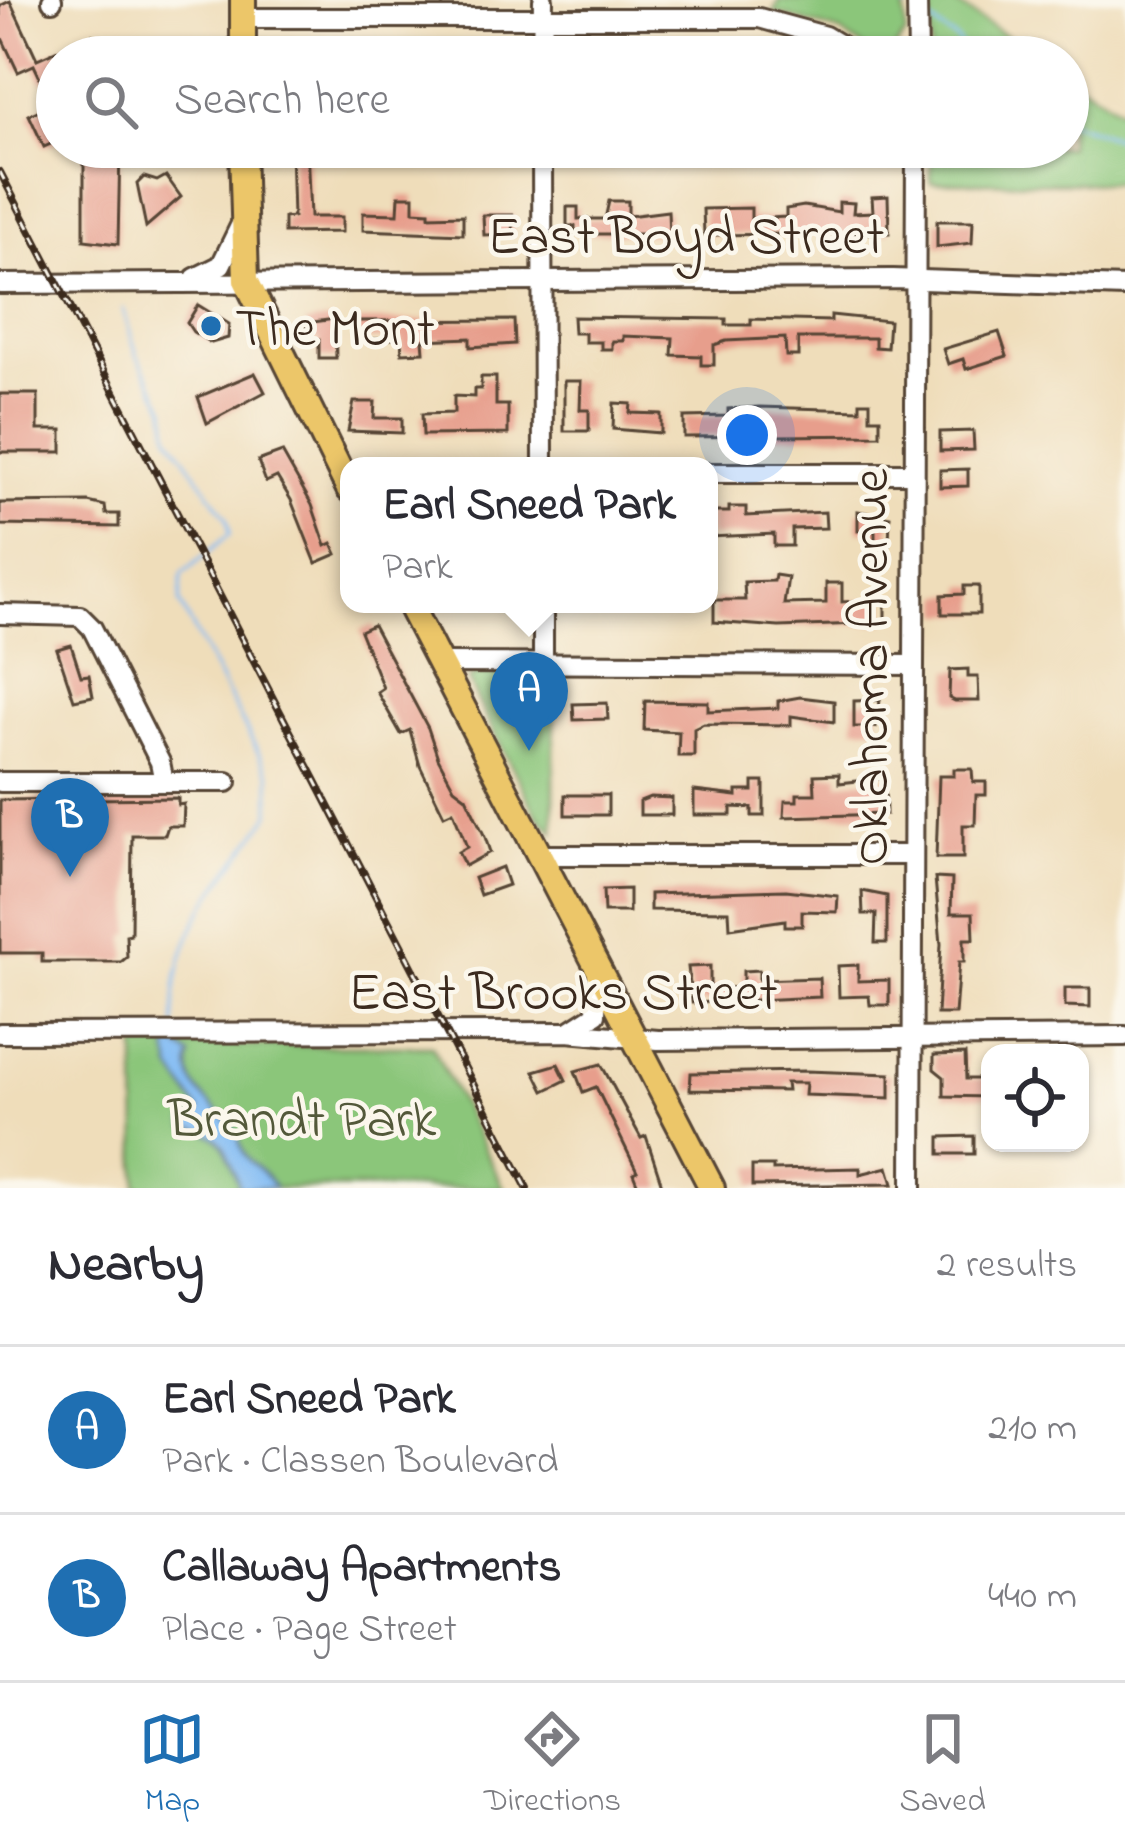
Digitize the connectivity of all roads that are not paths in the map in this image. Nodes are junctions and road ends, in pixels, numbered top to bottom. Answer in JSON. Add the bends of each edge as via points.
{"nodes":[{"id":1,"x":916,"y":0,"type":"edge"},
{"id":2,"x":543,"y":8,"type":"edge"},
{"id":3,"x":243,"y":9,"type":"edge"},
{"id":4,"x":827,"y":36,"type":"edge"},
{"id":5,"x":917,"y":36,"type":"edge"},
{"id":6,"x":242,"y":168,"type":"edge"},
{"id":7,"x":542,"y":168,"type":"edge"},
{"id":8,"x":916,"y":168,"type":"edge"},
{"id":9,"x":243,"y":220,"type":"junction"},
{"id":10,"x":0,"y":266,"type":"edge"},
{"id":11,"x":542,"y":278,"type":"junction"},
{"id":12,"x":914,"y":279,"type":"junction"},
{"id":13,"x":246,"y":280,"type":"junction"},
{"id":14,"x":182,"y":282,"type":"junction"},
{"id":15,"x":0,"y":284,"type":"edge"},
{"id":16,"x":1125,"y":286,"type":"edge"},
{"id":17,"x":542,"y":457,"type":"edge"},
{"id":18,"x":340,"y":465,"type":"edge"},
{"id":19,"x":718,"y":473,"type":"edge"},
{"id":20,"x":913,"y":473,"type":"junction"},
{"id":21,"x":414,"y":613,"type":"edge"},
{"id":22,"x":543,"y":613,"type":"edge"},
{"id":23,"x":0,"y":614,"type":"edge"},
{"id":24,"x":439,"y":663,"type":"junction"},
{"id":25,"x":543,"y":663,"type":"junction"},
{"id":26,"x":913,"y":665,"type":"junction"},
{"id":27,"x":0,"y":782,"type":"edge"},
{"id":28,"x":164,"y":782,"type":"junction"},
{"id":29,"x":227,"y":782,"type":"dead end"},
{"id":30,"x":538,"y":855,"type":"junction"},
{"id":31,"x":914,"y":855,"type":"junction"},
{"id":32,"x":596,"y":964,"type":"junction"},
{"id":33,"x":567,"y":1032,"type":"junction"},
{"id":34,"x":0,"y":1033,"type":"edge"},
{"id":35,"x":911,"y":1036,"type":"junction"},
{"id":36,"x":1121,"y":1036,"type":"edge"},
{"id":37,"x":633,"y":1037,"type":"junction"},
{"id":38,"x":681,"y":1040,"type":"junction"},
{"id":39,"x":655,"y":1079,"type":"junction"},
{"id":40,"x":712,"y":1188,"type":"edge"},
{"id":41,"x":912,"y":1188,"type":"edge"}],
"edges":[{"from":1,"to":5,"type":"street"},
{"from":2,"to":3,"type":"street"},
{"from":2,"to":4,"type":"street","via":[[759,18]]},
{"from":6,"to":9,"type":"main road"},
{"from":7,"to":11,"type":"street"},
{"from":8,"to":12,"type":"street","name":"Oklahoma Avenue"},
{"from":9,"to":13,"type":"main road"},
{"from":9,"to":14,"type":"street","via":[[221,265]]},
{"from":10,"to":15,"type":"street"},
{"from":11,"to":12,"type":"street","name":"East Boyd Street"},
{"from":11,"to":13,"type":"street","name":"East Boyd Street"},
{"from":11,"to":17,"type":"street"},
{"from":12,"to":16,"type":"street","name":"East Boyd Street"},
{"from":12,"to":20,"type":"street","name":"Oklahoma Avenue"},
{"from":13,"to":14,"type":"street","name":"East Boyd Street"},
{"from":13,"to":18,"type":"main road"},
{"from":14,"to":15,"type":"street","name":"East Boyd Street"},
{"from":19,"to":20,"type":"street"},
{"from":20,"to":26,"type":"street","name":"Oklahoma Avenue"},
{"from":21,"to":24,"type":"main road"},
{"from":22,"to":25,"type":"street"},
{"from":23,"to":28,"type":"street","via":[[72,613],[86,622]]},
{"from":24,"to":25,"type":"street"},
{"from":24,"to":30,"type":"main road"},
{"from":25,"to":26,"type":"street"},
{"from":26,"to":31,"type":"street","name":"Oklahoma Avenue"},
{"from":27,"to":28,"type":"street"},
{"from":28,"to":29,"type":"street"},
{"from":30,"to":31,"type":"street"},
{"from":30,"to":32,"type":"main road"},
{"from":31,"to":35,"type":"street","name":"Oklahoma Avenue"},
{"from":32,"to":33,"type":"street","via":[[596,1014]]},
{"from":32,"to":37,"type":"main road"},
{"from":33,"to":34,"type":"street","name":"East Brooks Street"},
{"from":33,"to":37,"type":"street","name":"East Brooks Street"},
{"from":35,"to":36,"type":"street","name":"East Brooks Street"},
{"from":35,"to":38,"type":"street","name":"East Brooks Street"},
{"from":35,"to":41,"type":"street","name":"Oklahoma Avenue"},
{"from":37,"to":38,"type":"street","name":"East Brooks Street"},
{"from":37,"to":39,"type":"main road"},
{"from":38,"to":39,"type":"street","via":[[658,1051]]},
{"from":39,"to":40,"type":"main road"}]}
